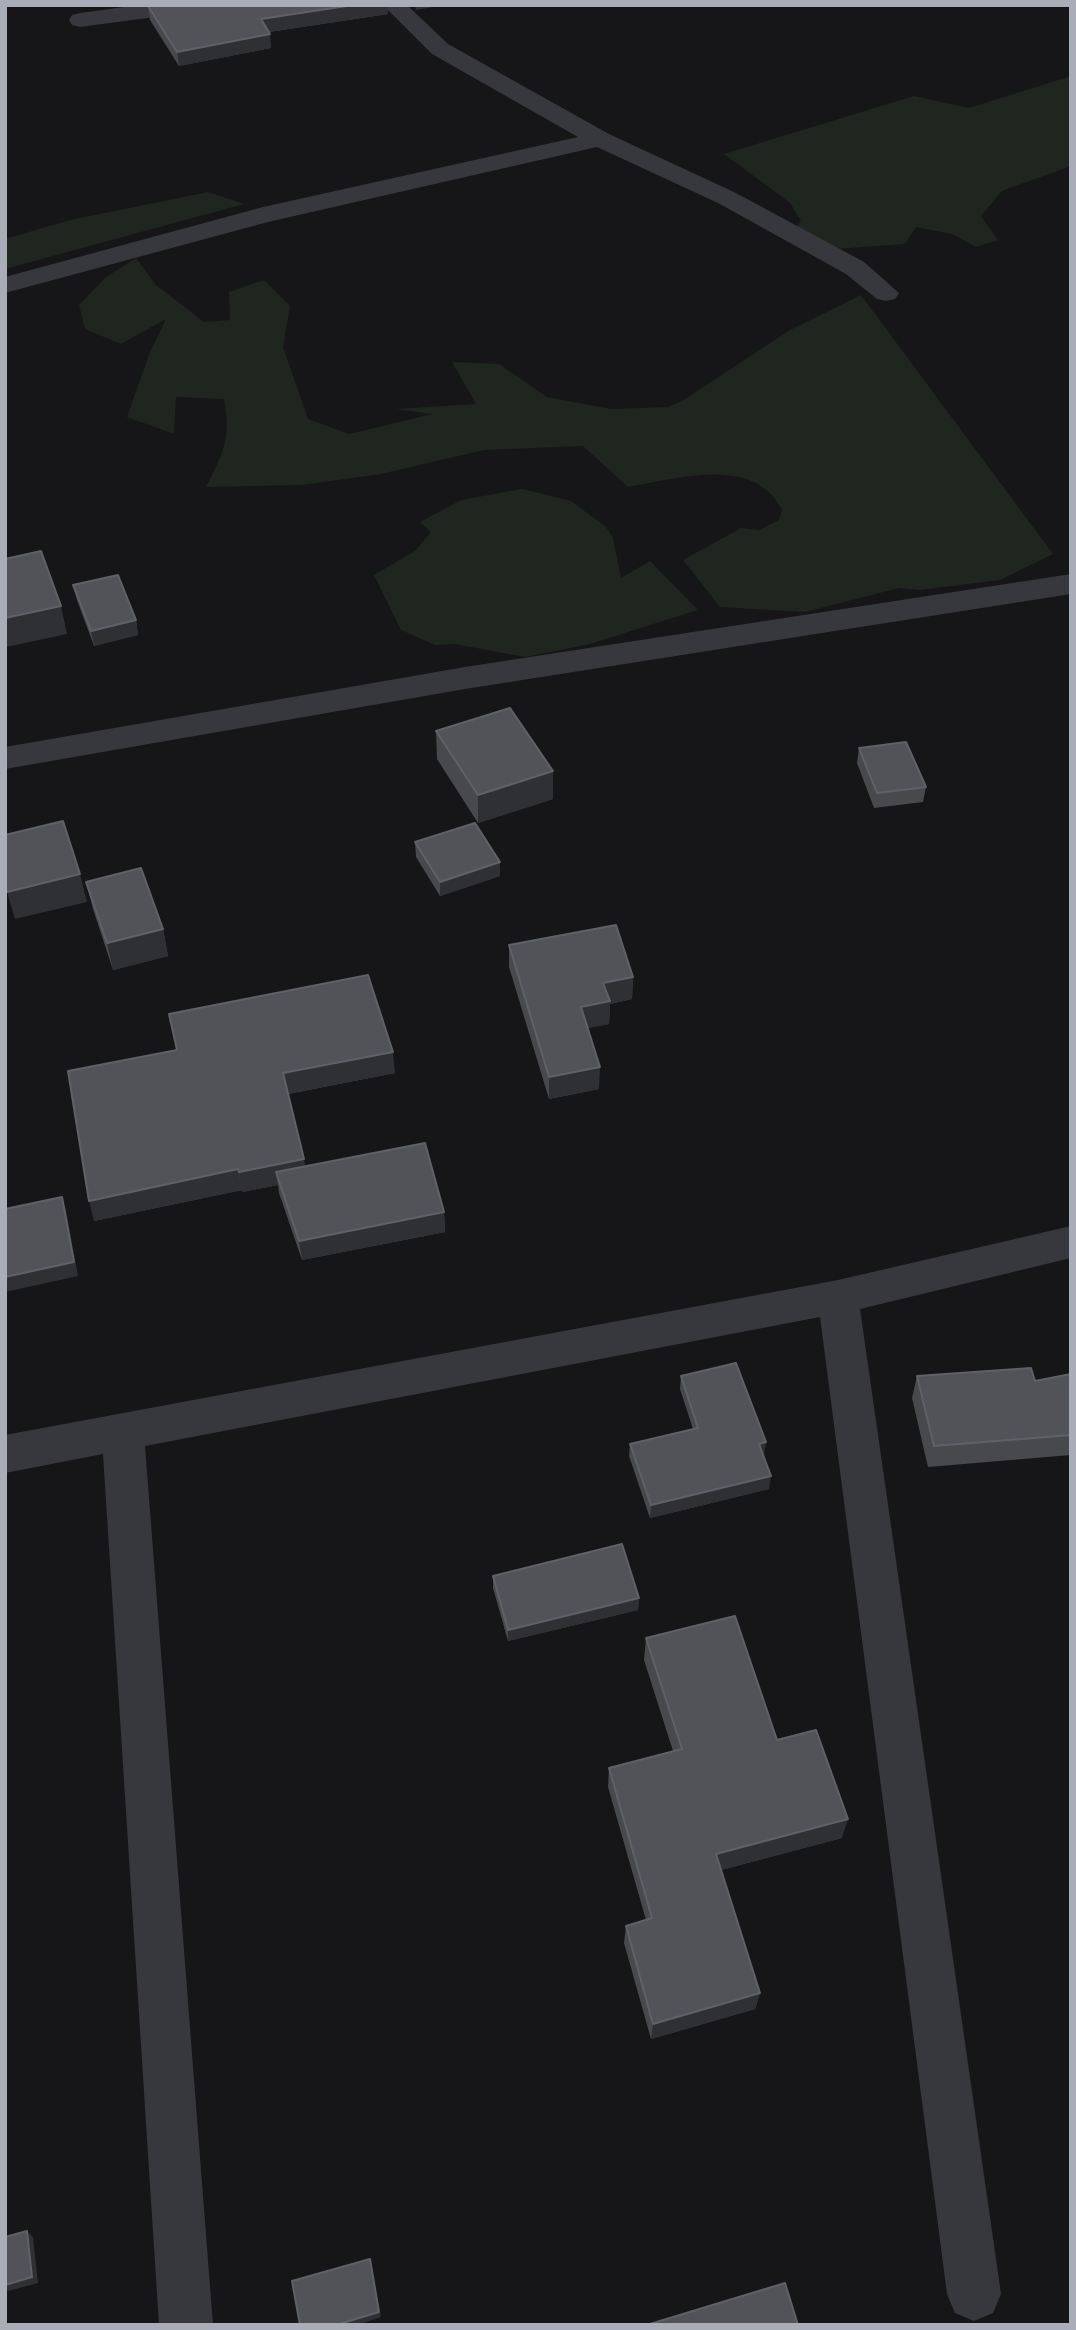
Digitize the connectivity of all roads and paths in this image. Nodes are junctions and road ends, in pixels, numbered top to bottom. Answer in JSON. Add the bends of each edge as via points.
{"nodes":[{"id":1,"x":192,"y":5,"type":"edge"},
{"id":2,"x":394,"y":5,"type":"edge"},
{"id":3,"x":80,"y":20,"type":"dead end"},
{"id":4,"x":600,"y":139,"type":"junction"},
{"id":5,"x":5,"y":285,"type":"edge"},
{"id":6,"x":887,"y":293,"type":"dead end"},
{"id":7,"x":1071,"y":584,"type":"edge"},
{"id":8,"x":5,"y":758,"type":"edge"},
{"id":9,"x":1071,"y":1242,"type":"edge"},
{"id":10,"x":838,"y":1297,"type":"junction"},
{"id":11,"x":123,"y":1432,"type":"junction"},
{"id":12,"x":5,"y":1454,"type":"edge"},
{"id":13,"x":974,"y":2294,"type":"dead end"},
{"id":14,"x":186,"y":2325,"type":"edge"}],
"edges":[{"from":1,"to":3,"type":"street"},
{"from":2,"to":4,"type":"street","via":[[440,49]]},
{"from":4,"to":5,"type":"street","via":[[263,215]]},
{"from":4,"to":6,"type":"street","via":[[727,198],[855,268]]},
{"from":7,"to":8,"type":"street","via":[[465,678]]},
{"from":9,"to":10,"type":"street"},
{"from":10,"to":11,"type":"street"},
{"from":10,"to":13,"type":"street"},
{"from":11,"to":12,"type":"street"},
{"from":11,"to":14,"type":"street"}]}
